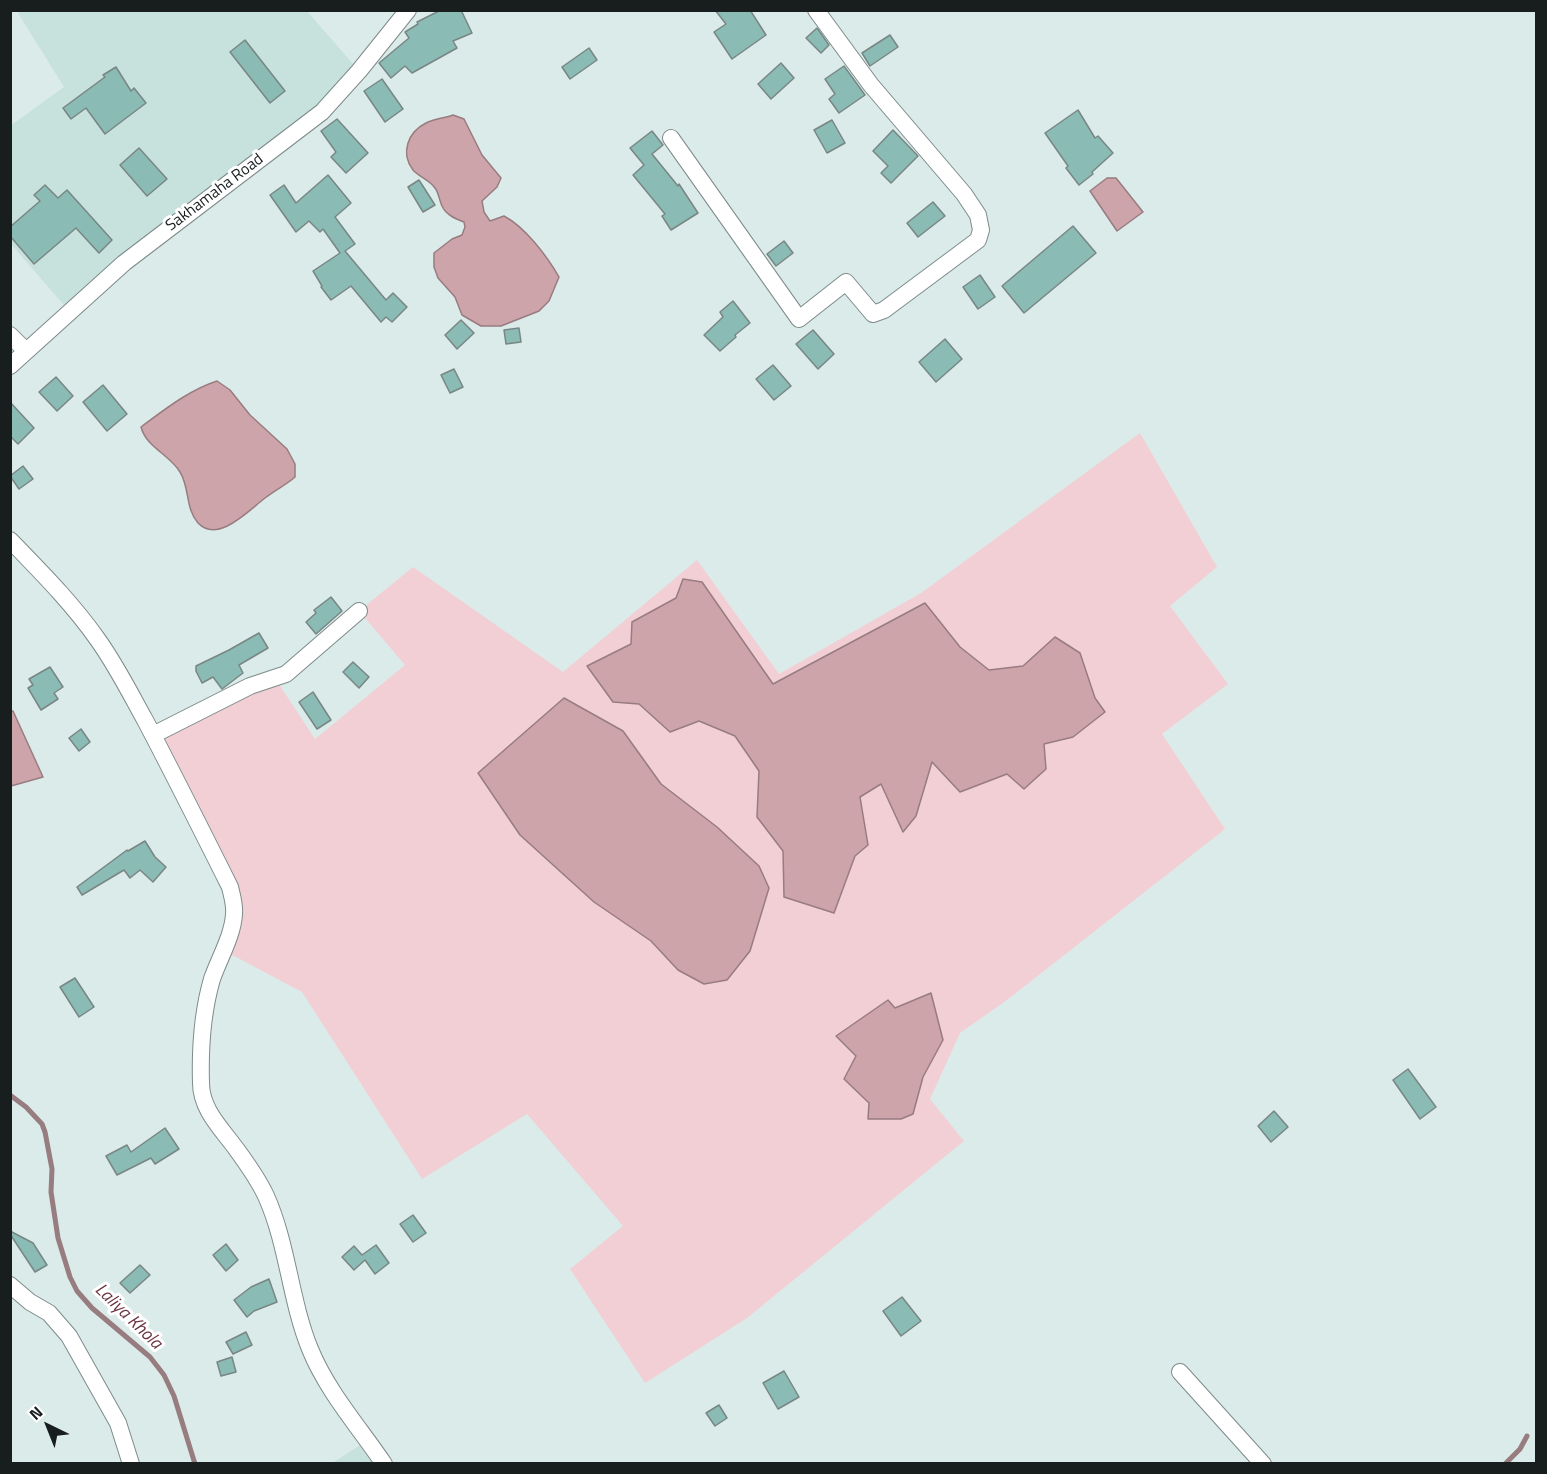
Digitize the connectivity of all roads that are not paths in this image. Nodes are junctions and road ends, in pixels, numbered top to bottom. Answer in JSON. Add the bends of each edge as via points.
{"nodes":[{"id":1,"x":408,"y":10,"type":"edge"},
{"id":2,"x":816,"y":10,"type":"edge"},
{"id":3,"x":671,"y":138,"type":"dead end"},
{"id":4,"x":10,"y":335,"type":"edge"},
{"id":5,"x":26,"y":351,"type":"junction"},
{"id":6,"x":10,"y":366,"type":"edge"},
{"id":7,"x":10,"y":540,"type":"edge"},
{"id":8,"x":358,"y":611,"type":"dead end"},
{"id":9,"x":153,"y":735,"type":"junction"},
{"id":10,"x":10,"y":1285,"type":"edge"},
{"id":11,"x":1180,"y":1372,"type":"dead end"},
{"id":12,"x":131,"y":1464,"type":"edge"},
{"id":13,"x":384,"y":1464,"type":"edge"},
{"id":14,"x":1263,"y":1464,"type":"edge"}],
"edges":[{"from":1,"to":5,"type":"street","name":"Sakhamaha Road","via":[[322,112],[124,262]]},
{"from":2,"to":3,"type":"street","via":[[871,84],[964,194],[978,215],[978,240],[884,310],[873,314],[846,282],[800,319]]},
{"from":4,"to":5,"type":"street"},
{"from":5,"to":6,"type":"street","name":"Sakhamaha Road"},
{"from":7,"to":9,"type":"street","via":[[98,640]]},
{"from":8,"to":9,"type":"street","via":[[286,674],[250,686]]},
{"from":9,"to":13,"type":"street","via":[[234,902],[232,927],[212,980],[203,1032],[203,1098],[266,1197],[310,1350],[326,1382]]},
{"from":10,"to":12,"type":"street","via":[[49,1313],[69,1336],[118,1423]]},
{"from":11,"to":14,"type":"street"}]}
